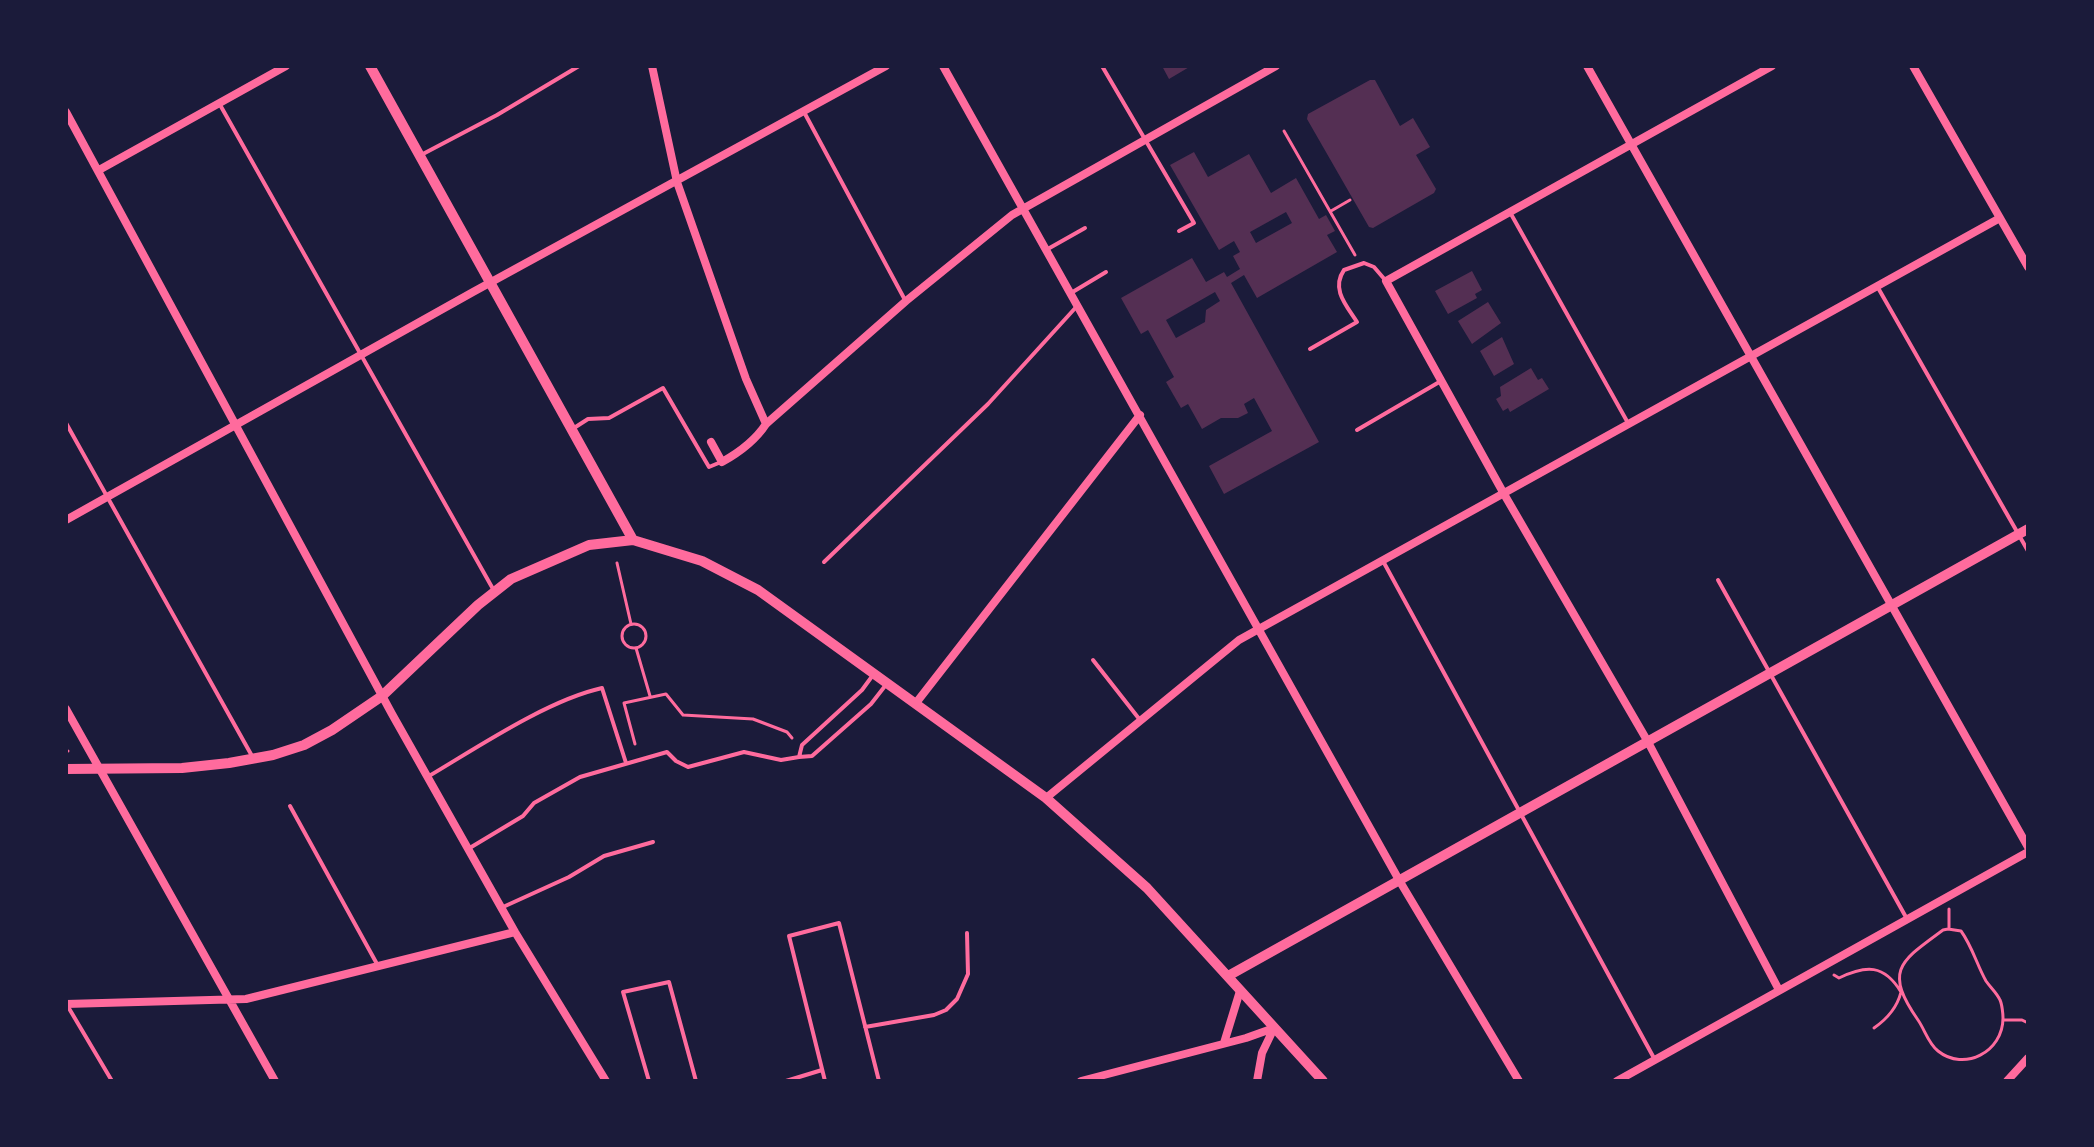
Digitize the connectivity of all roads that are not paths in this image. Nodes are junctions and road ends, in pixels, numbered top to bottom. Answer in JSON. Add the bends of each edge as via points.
{"nodes":[{"id":1,"x":286,"y":66,"type":"edge"},
{"id":2,"x":370,"y":66,"type":"edge"},
{"id":3,"x":579,"y":66,"type":"edge"},
{"id":4,"x":652,"y":66,"type":"edge"},
{"id":5,"x":886,"y":66,"type":"edge"},
{"id":6,"x":943,"y":66,"type":"edge"},
{"id":7,"x":1102,"y":66,"type":"edge"},
{"id":8,"x":1276,"y":66,"type":"edge"},
{"id":9,"x":1587,"y":66,"type":"edge"},
{"id":10,"x":1772,"y":66,"type":"edge"},
{"id":11,"x":1913,"y":66,"type":"edge"},
{"id":12,"x":1263,"y":69,"type":"edge"},
{"id":13,"x":219,"y":103,"type":"junction"},
{"id":14,"x":66,"y":112,"type":"edge"},
{"id":15,"x":804,"y":112,"type":"junction"},
{"id":16,"x":1144,"y":139,"type":"junction"},
{"id":17,"x":1631,"y":144,"type":"junction"},
{"id":18,"x":421,"y":155,"type":"junction"},
{"id":19,"x":99,"y":170,"type":"junction"},
{"id":20,"x":677,"y":182,"type":"junction"},
{"id":21,"x":1021,"y":208,"type":"junction"},
{"id":22,"x":1510,"y":212,"type":"junction"},
{"id":23,"x":2000,"y":218,"type":"junction"},
{"id":24,"x":1085,"y":228,"type":"dead end"},
{"id":25,"x":1179,"y":231,"type":"dead end"},
{"id":26,"x":1046,"y":250,"type":"junction"},
{"id":27,"x":2028,"y":267,"type":"edge"},
{"id":28,"x":1106,"y":272,"type":"dead end"},
{"id":29,"x":1386,"y":281,"type":"junction"},
{"id":30,"x":491,"y":284,"type":"junction"},
{"id":31,"x":1877,"y":286,"type":"junction"},
{"id":32,"x":1071,"y":293,"type":"junction"},
{"id":33,"x":906,"y":301,"type":"junction"},
{"id":34,"x":1078,"y":304,"type":"junction"},
{"id":35,"x":1310,"y":349,"type":"dead end"},
{"id":36,"x":362,"y":356,"type":"junction"},
{"id":37,"x":1751,"y":356,"type":"junction"},
{"id":38,"x":1441,"y":381,"type":"junction"},
{"id":39,"x":1140,"y":415,"type":"junction"},
{"id":40,"x":66,"y":423,"type":"edge"},
{"id":41,"x":766,"y":424,"type":"junction"},
{"id":42,"x":1629,"y":424,"type":"junction"},
{"id":43,"x":237,"y":426,"type":"junction"},
{"id":44,"x":572,"y":429,"type":"junction"},
{"id":45,"x":1357,"y":430,"type":"dead end"},
{"id":46,"x":711,"y":442,"type":"dead end"},
{"id":47,"x":722,"y":462,"type":"junction"},
{"id":48,"x":1504,"y":494,"type":"junction"},
{"id":49,"x":107,"y":497,"type":"junction"},
{"id":50,"x":66,"y":520,"type":"edge"},
{"id":51,"x":2023,"y":532,"type":"edge"},
{"id":52,"x":633,"y":540,"type":"junction"},
{"id":53,"x":2028,"y":551,"type":"edge"},
{"id":54,"x":1383,"y":561,"type":"junction"},
{"id":55,"x":824,"y":562,"type":"dead end"},
{"id":56,"x":1718,"y":580,"type":"dead end"},
{"id":57,"x":494,"y":591,"type":"junction"},
{"id":58,"x":1891,"y":605,"type":"junction"},
{"id":59,"x":1261,"y":630,"type":"junction"},
{"id":60,"x":1093,"y":660,"type":"dead end"},
{"id":61,"x":874,"y":673,"type":"junction"},
{"id":62,"x":1769,"y":674,"type":"junction"},
{"id":63,"x":888,"y":683,"type":"junction"},
{"id":64,"x":382,"y":696,"type":"junction"},
{"id":65,"x":916,"y":703,"type":"junction"},
{"id":66,"x":66,"y":709,"type":"edge"},
{"id":67,"x":1140,"y":720,"type":"junction"},
{"id":68,"x":1648,"y":742,"type":"junction"},
{"id":69,"x":799,"y":757,"type":"junction"},
{"id":70,"x":254,"y":759,"type":"junction"},
{"id":71,"x":626,"y":763,"type":"junction"},
{"id":72,"x":100,"y":768,"type":"junction"},
{"id":73,"x":66,"y":769,"type":"edge"},
{"id":74,"x":428,"y":777,"type":"junction"},
{"id":75,"x":1046,"y":798,"type":"junction"},
{"id":76,"x":290,"y":806,"type":"dead end"},
{"id":77,"x":1520,"y":812,"type":"junction"},
{"id":78,"x":653,"y":842,"type":"dead end"},
{"id":79,"x":467,"y":849,"type":"junction"},
{"id":80,"x":2028,"y":849,"type":"edge"},
{"id":81,"x":1399,"y":880,"type":"junction"},
{"id":82,"x":501,"y":908,"type":"junction"},
{"id":83,"x":1907,"y":919,"type":"junction"},
{"id":84,"x":515,"y":932,"type":"junction"},
{"id":85,"x":967,"y":933,"type":"dead end"},
{"id":86,"x":378,"y":966,"type":"junction"},
{"id":87,"x":1228,"y":976,"type":"junction"},
{"id":88,"x":1779,"y":990,"type":"junction"},
{"id":89,"x":1240,"y":991,"type":"junction"},
{"id":90,"x":228,"y":999,"type":"junction"},
{"id":91,"x":66,"y":1004,"type":"edge"},
{"id":92,"x":865,"y":1027,"type":"junction"},
{"id":93,"x":1274,"y":1028,"type":"junction"},
{"id":94,"x":1224,"y":1043,"type":"junction"},
{"id":95,"x":2028,"y":1058,"type":"edge"},
{"id":96,"x":1655,"y":1060,"type":"junction"},
{"id":97,"x":822,"y":1070,"type":"junction"},
{"id":98,"x":1107,"y":1078,"type":"edge"},
{"id":99,"x":112,"y":1081,"type":"edge"},
{"id":100,"x":275,"y":1081,"type":"edge"},
{"id":101,"x":606,"y":1081,"type":"edge"},
{"id":102,"x":649,"y":1081,"type":"edge"},
{"id":103,"x":696,"y":1081,"type":"edge"},
{"id":104,"x":786,"y":1081,"type":"edge"},
{"id":105,"x":825,"y":1081,"type":"edge"},
{"id":106,"x":879,"y":1081,"type":"edge"},
{"id":107,"x":1081,"y":1081,"type":"edge"},
{"id":108,"x":1257,"y":1081,"type":"edge"},
{"id":109,"x":1323,"y":1081,"type":"edge"},
{"id":110,"x":1519,"y":1081,"type":"edge"},
{"id":111,"x":1617,"y":1081,"type":"edge"},
{"id":112,"x":2007,"y":1081,"type":"edge"}],
"edges":[{"from":1,"to":13,"type":"street"},
{"from":2,"to":18,"type":"street"},
{"from":3,"to":18,"type":"lane"},
{"from":4,"to":20,"type":"street"},
{"from":5,"to":15,"type":"street"},
{"from":6,"to":21,"type":"street"},
{"from":7,"to":16,"type":"lane"},
{"from":8,"to":12,"type":"street"},
{"from":9,"to":17,"type":"street"},
{"from":10,"to":17,"type":"street"},
{"from":11,"to":23,"type":"street"},
{"from":12,"to":16,"type":"street"},
{"from":13,"to":19,"type":"street"},
{"from":13,"to":36,"type":"lane"},
{"from":14,"to":19,"type":"street"},
{"from":15,"to":20,"type":"street"},
{"from":15,"to":33,"type":"lane"},
{"from":16,"to":21,"type":"street"},
{"from":16,"to":25,"type":"lane","via":[[1194,223]]},
{"from":17,"to":22,"type":"street"},
{"from":17,"to":37,"type":"street"},
{"from":18,"to":30,"type":"street"},
{"from":19,"to":43,"type":"street"},
{"from":20,"to":30,"type":"street"},
{"from":20,"to":41,"type":"street"},
{"from":21,"to":26,"type":"street"},
{"from":21,"to":33,"type":"street"},
{"from":22,"to":29,"type":"street"},
{"from":22,"to":42,"type":"lane"},
{"from":23,"to":27,"type":"street"},
{"from":23,"to":31,"type":"street"},
{"from":24,"to":26,"type":"lane"},
{"from":26,"to":32,"type":"street"},
{"from":28,"to":32,"type":"lane"},
{"from":29,"to":35,"type":"lane","via":[[1364,263],[1344,270],[1338,290],[1357,322]]},
{"from":29,"to":38,"type":"street"},
{"from":30,"to":36,"type":"street"},
{"from":30,"to":44,"type":"street"},
{"from":31,"to":37,"type":"street"},
{"from":31,"to":51,"type":"lane"},
{"from":32,"to":34,"type":"street"},
{"from":33,"to":41,"type":"street"},
{"from":34,"to":39,"type":"street"},
{"from":34,"to":55,"type":"lane","via":[[988,404]]},
{"from":36,"to":43,"type":"street"},
{"from":36,"to":57,"type":"lane"},
{"from":37,"to":42,"type":"street"},
{"from":37,"to":58,"type":"street"},
{"from":38,"to":45,"type":"lane"},
{"from":38,"to":48,"type":"street"},
{"from":39,"to":59,"type":"street"},
{"from":39,"to":65,"type":"street"},
{"from":40,"to":49,"type":"lane"},
{"from":41,"to":47,"type":"street","via":[[756,439]]},
{"from":42,"to":48,"type":"street"},
{"from":43,"to":49,"type":"street"},
{"from":43,"to":64,"type":"street"},
{"from":44,"to":47,"type":"lane","via":[[588,419],[609,418],[663,388],[709,467]]},
{"from":44,"to":52,"type":"street"},
{"from":46,"to":47,"type":"street"},
{"from":48,"to":54,"type":"street"},
{"from":48,"to":68,"type":"street"},
{"from":49,"to":50,"type":"street"},
{"from":49,"to":70,"type":"lane"},
{"from":51,"to":53,"type":"lane"},
{"from":51,"to":58,"type":"street"},
{"from":52,"to":57,"type":"street","via":[[589,545]]},
{"from":52,"to":61,"type":"street","via":[[732,575]]},
{"from":54,"to":59,"type":"street"},
{"from":54,"to":77,"type":"lane"},
{"from":56,"to":62,"type":"lane"},
{"from":57,"to":64,"type":"street"},
{"from":58,"to":62,"type":"street"},
{"from":58,"to":80,"type":"street"},
{"from":59,"to":67,"type":"street","via":[[1214,658]]},
{"from":59,"to":81,"type":"street"},
{"from":60,"to":67,"type":"lane"},
{"from":61,"to":63,"type":"street"},
{"from":61,"to":69,"type":"lane","via":[[802,745]]},
{"from":62,"to":68,"type":"street"},
{"from":62,"to":83,"type":"lane"},
{"from":63,"to":65,"type":"street"},
{"from":63,"to":69,"type":"lane","via":[[812,756]]},
{"from":64,"to":70,"type":"street","via":[[304,745]]},
{"from":64,"to":74,"type":"street"},
{"from":65,"to":75,"type":"street"},
{"from":66,"to":72,"type":"street"},
{"from":67,"to":75,"type":"street"},
{"from":68,"to":77,"type":"street"},
{"from":68,"to":88,"type":"street"},
{"from":69,"to":71,"type":"lane","via":[[781,760],[744,752],[688,767],[667,752]]},
{"from":70,"to":72,"type":"street","via":[[182,768]]},
{"from":71,"to":74,"type":"lane","via":[[602,688],[552,706]]},
{"from":71,"to":79,"type":"lane","via":[[569,782]]},
{"from":72,"to":73,"type":"street"},
{"from":72,"to":90,"type":"street"},
{"from":74,"to":79,"type":"street"},
{"from":75,"to":87,"type":"street","via":[[1147,888]]},
{"from":76,"to":86,"type":"lane"},
{"from":77,"to":81,"type":"street"},
{"from":77,"to":96,"type":"lane"},
{"from":78,"to":82,"type":"lane","via":[[604,856]]},
{"from":79,"to":82,"type":"street"},
{"from":80,"to":83,"type":"street"},
{"from":81,"to":87,"type":"street"},
{"from":81,"to":110,"type":"street"},
{"from":82,"to":84,"type":"street"},
{"from":83,"to":88,"type":"street"},
{"from":84,"to":86,"type":"street"},
{"from":84,"to":101,"type":"street"},
{"from":85,"to":92,"type":"lane","via":[[968,974],[946,1010]]},
{"from":86,"to":90,"type":"street"},
{"from":87,"to":89,"type":"street"},
{"from":88,"to":96,"type":"street"},
{"from":89,"to":93,"type":"street"},
{"from":89,"to":94,"type":"street"},
{"from":90,"to":91,"type":"street"},
{"from":90,"to":100,"type":"street"},
{"from":91,"to":99,"type":"lane"},
{"from":92,"to":97,"type":"lane","via":[[839,923],[789,936]]},
{"from":92,"to":106,"type":"lane"},
{"from":93,"to":94,"type":"street"},
{"from":93,"to":108,"type":"street"},
{"from":93,"to":109,"type":"street"},
{"from":94,"to":98,"type":"street"},
{"from":95,"to":112,"type":"street"},
{"from":96,"to":111,"type":"street"},
{"from":97,"to":104,"type":"lane"},
{"from":97,"to":105,"type":"lane"},
{"from":98,"to":107,"type":"street"},
{"from":102,"to":103,"type":"lane","via":[[623,992],[669,982]]}]}
